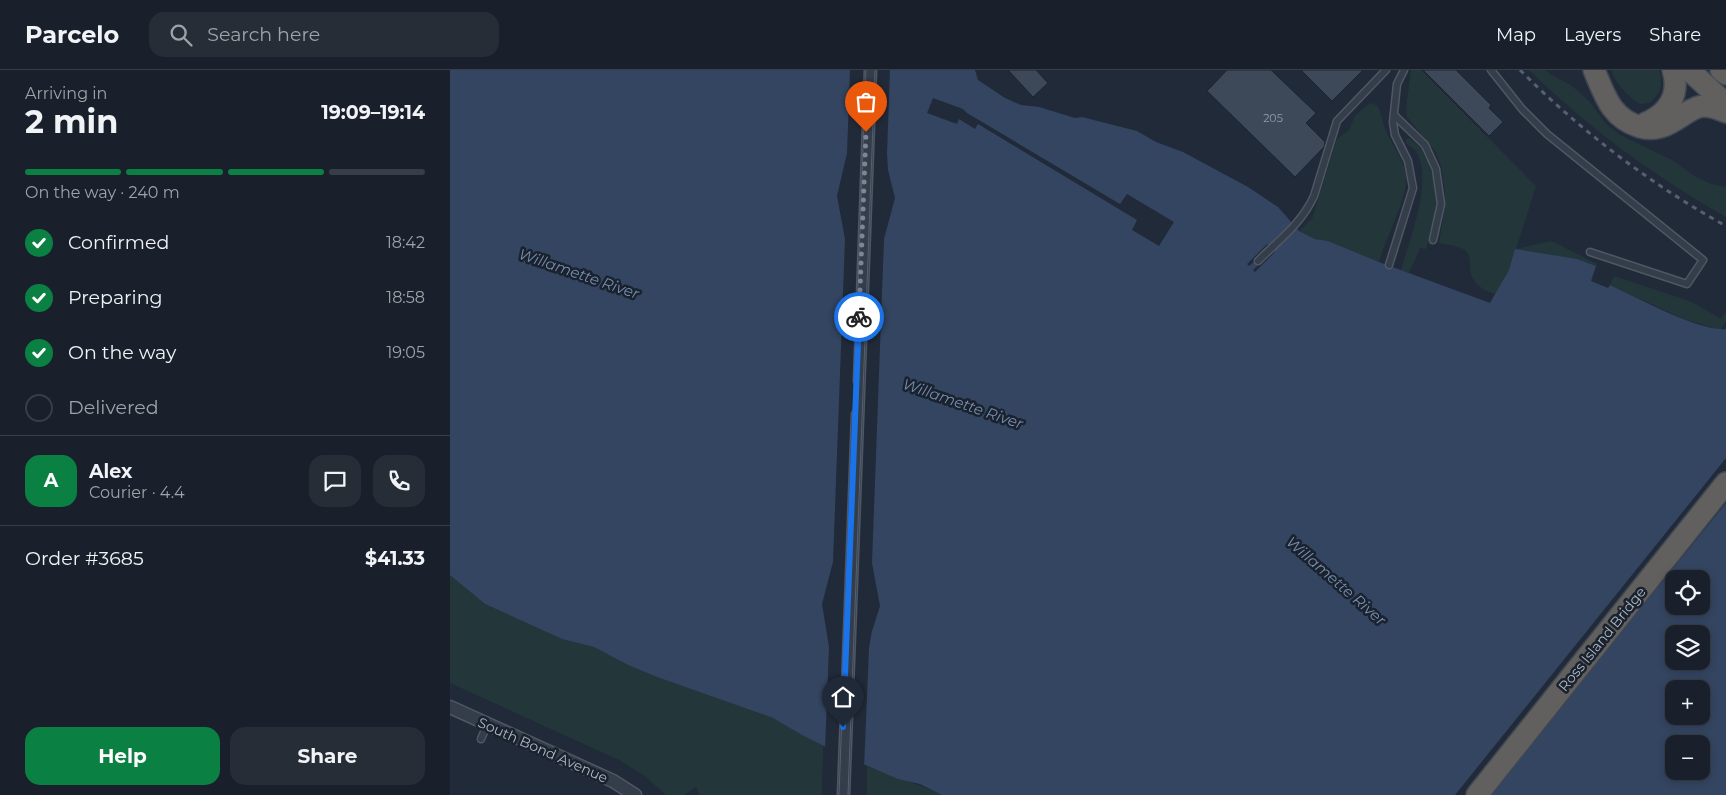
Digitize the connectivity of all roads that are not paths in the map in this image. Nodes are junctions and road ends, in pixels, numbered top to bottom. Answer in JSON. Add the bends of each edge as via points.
{"nodes":[{"id":1,"x":868,"y":70,"type":"edge"},
{"id":2,"x":874,"y":70,"type":"edge"},
{"id":3,"x":1386,"y":70,"type":"edge"},
{"id":4,"x":1404,"y":70,"type":"edge"},
{"id":5,"x":1491,"y":70,"type":"edge"},
{"id":6,"x":1594,"y":70,"type":"edge"},
{"id":7,"x":1673,"y":70,"type":"edge"},
{"id":8,"x":1689,"y":70,"type":"edge"},
{"id":9,"x":1722,"y":70,"type":"edge"},
{"id":10,"x":1726,"y":74,"type":"edge"},
{"id":11,"x":1726,"y":104,"type":"edge"},
{"id":12,"x":1726,"y":112,"type":"edge"},
{"id":13,"x":1394,"y":115,"type":"junction"},
{"id":14,"x":1636,"y":125,"type":"junction"},
{"id":15,"x":1433,"y":240,"type":"dead end"},
{"id":16,"x":1590,"y":252,"type":"dead end"},
{"id":17,"x":1258,"y":262,"type":"dead end"},
{"id":18,"x":1389,"y":265,"type":"dead end"},
{"id":19,"x":1726,"y":483,"type":"edge"},
{"id":20,"x":450,"y":707,"type":"edge"},
{"id":21,"x":487,"y":725,"type":"junction"},
{"id":22,"x":481,"y":739,"type":"dead end"},
{"id":23,"x":635,"y":795,"type":"edge"},
{"id":24,"x":841,"y":795,"type":"edge"},
{"id":25,"x":846,"y":795,"type":"edge"},
{"id":26,"x":1478,"y":795,"type":"edge"}],
"edges":[{"from":1,"to":24,"type":"lane"},
{"from":2,"to":25,"type":"lane"},
{"from":3,"to":17,"type":"lane","via":[[1337,120],[1310,206]]},
{"from":4,"to":13,"type":"lane","via":[[1397,84]]},
{"from":5,"to":16,"type":"lane","via":[[1522,109],[1548,134],[1702,260],[1687,284]]},
{"from":6,"to":14,"type":"highway","via":[[1613,110],[1623,120]]},
{"from":7,"to":14,"type":"highway","via":[[1676,91],[1671,104],[1656,118]]},
{"from":8,"to":11,"type":"highway"},
{"from":9,"to":10,"type":"highway"},
{"from":12,"to":14,"type":"highway","via":[[1711,106],[1697,107],[1662,127]]},
{"from":13,"to":15,"type":"lane","via":[[1424,145],[1436,169],[1440,204]]},
{"from":13,"to":18,"type":"lane","via":[[1395,135],[1408,161],[1412,188]]},
{"from":19,"to":26,"type":"highway","name":"Ross Island Bridge"},
{"from":20,"to":21,"type":"street","name":"South Bond Avenue"},
{"from":21,"to":22,"type":"lane"},
{"from":21,"to":23,"type":"street","name":"South Bond Avenue","via":[[613,781]]}]}
